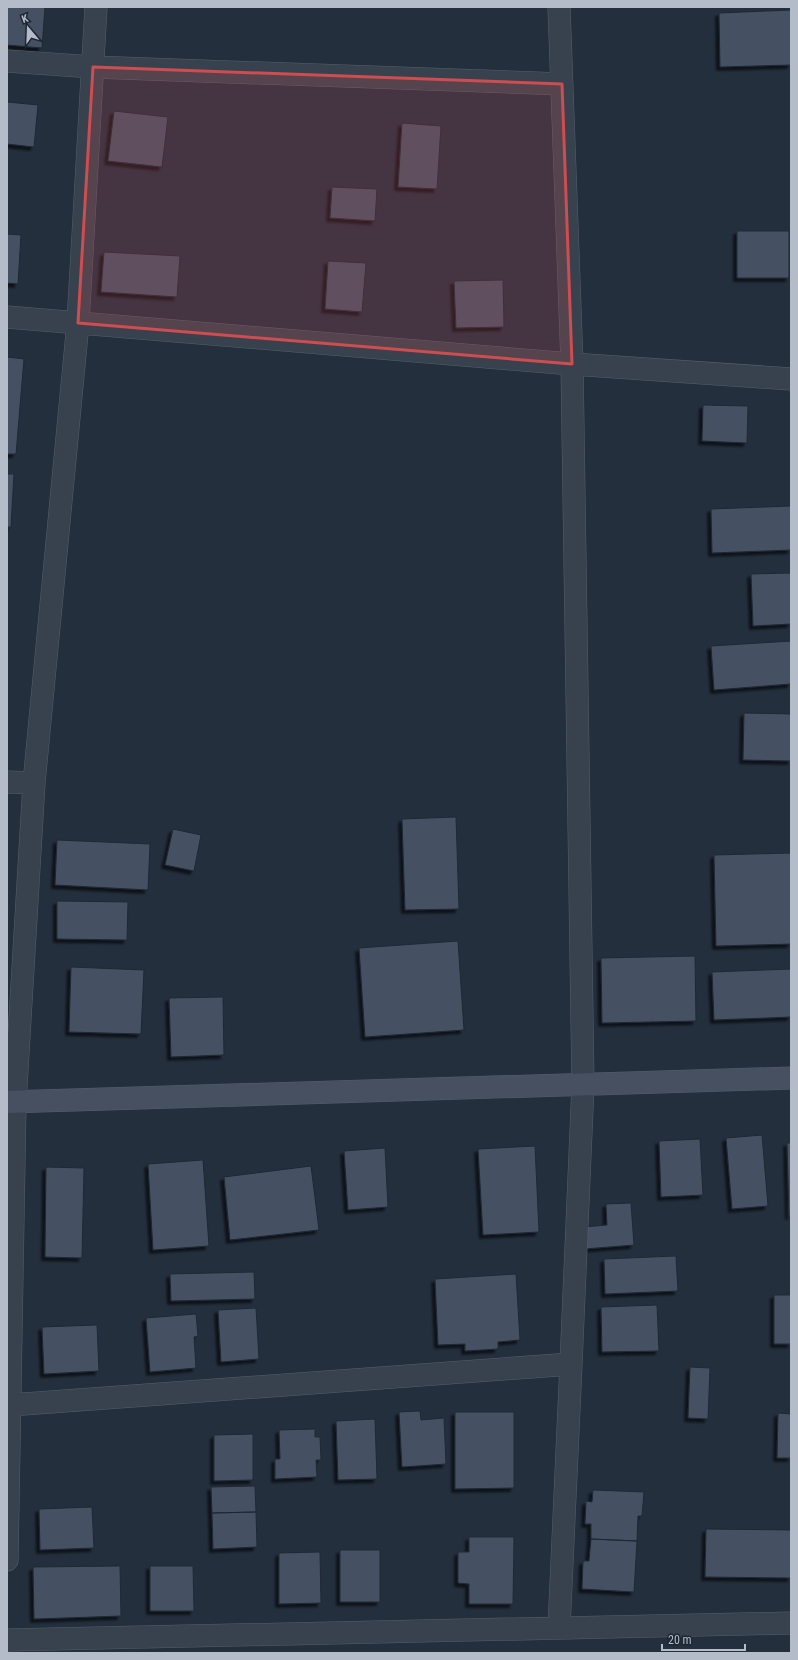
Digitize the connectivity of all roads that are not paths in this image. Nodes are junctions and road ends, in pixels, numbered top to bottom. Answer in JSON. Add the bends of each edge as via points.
{"nodes":[{"id":1,"x":96,"y":7,"type":"edge"},
{"id":2,"x":559,"y":7,"type":"edge"},
{"id":3,"x":7,"y":61,"type":"edge"},
{"id":4,"x":93,"y":67,"type":"junction"},
{"id":5,"x":562,"y":84,"type":"junction"},
{"id":6,"x":7,"y":317,"type":"edge"},
{"id":7,"x":78,"y":322,"type":"junction"},
{"id":8,"x":572,"y":364,"type":"junction"},
{"id":9,"x":791,"y":379,"type":"edge"},
{"id":10,"x":7,"y":782,"type":"edge"},
{"id":11,"x":34,"y":783,"type":"junction"},
{"id":12,"x":791,"y":1078,"type":"edge"},
{"id":13,"x":583,"y":1085,"type":"junction"},
{"id":14,"x":11,"y":1102,"type":"edge"},
{"id":15,"x":571,"y":1364,"type":"junction"},
{"id":16,"x":10,"y":1405,"type":"junction"},
{"id":17,"x":7,"y":1560,"type":"edge"},
{"id":18,"x":791,"y":1622,"type":"edge"},
{"id":19,"x":559,"y":1628,"type":"junction"},
{"id":20,"x":7,"y":1640,"type":"edge"}],
"edges":[{"from":1,"to":4,"type":"street"},
{"from":2,"to":5,"type":"street"},
{"from":3,"to":4,"type":"street"},
{"from":4,"to":5,"type":"street"},
{"from":4,"to":7,"type":"street"},
{"from":5,"to":8,"type":"street"},
{"from":6,"to":7,"type":"street"},
{"from":7,"to":8,"type":"street"},
{"from":7,"to":11,"type":"street"},
{"from":8,"to":9,"type":"street"},
{"from":8,"to":13,"type":"street"},
{"from":10,"to":11,"type":"street"},
{"from":11,"to":14,"type":"street"},
{"from":12,"to":13,"type":"street"},
{"from":13,"to":14,"type":"street"},
{"from":13,"to":15,"type":"street"},
{"from":14,"to":16,"type":"street"},
{"from":15,"to":16,"type":"street"},
{"from":15,"to":19,"type":"street"},
{"from":16,"to":17,"type":"street"},
{"from":18,"to":19,"type":"street"},
{"from":19,"to":20,"type":"street"}]}
